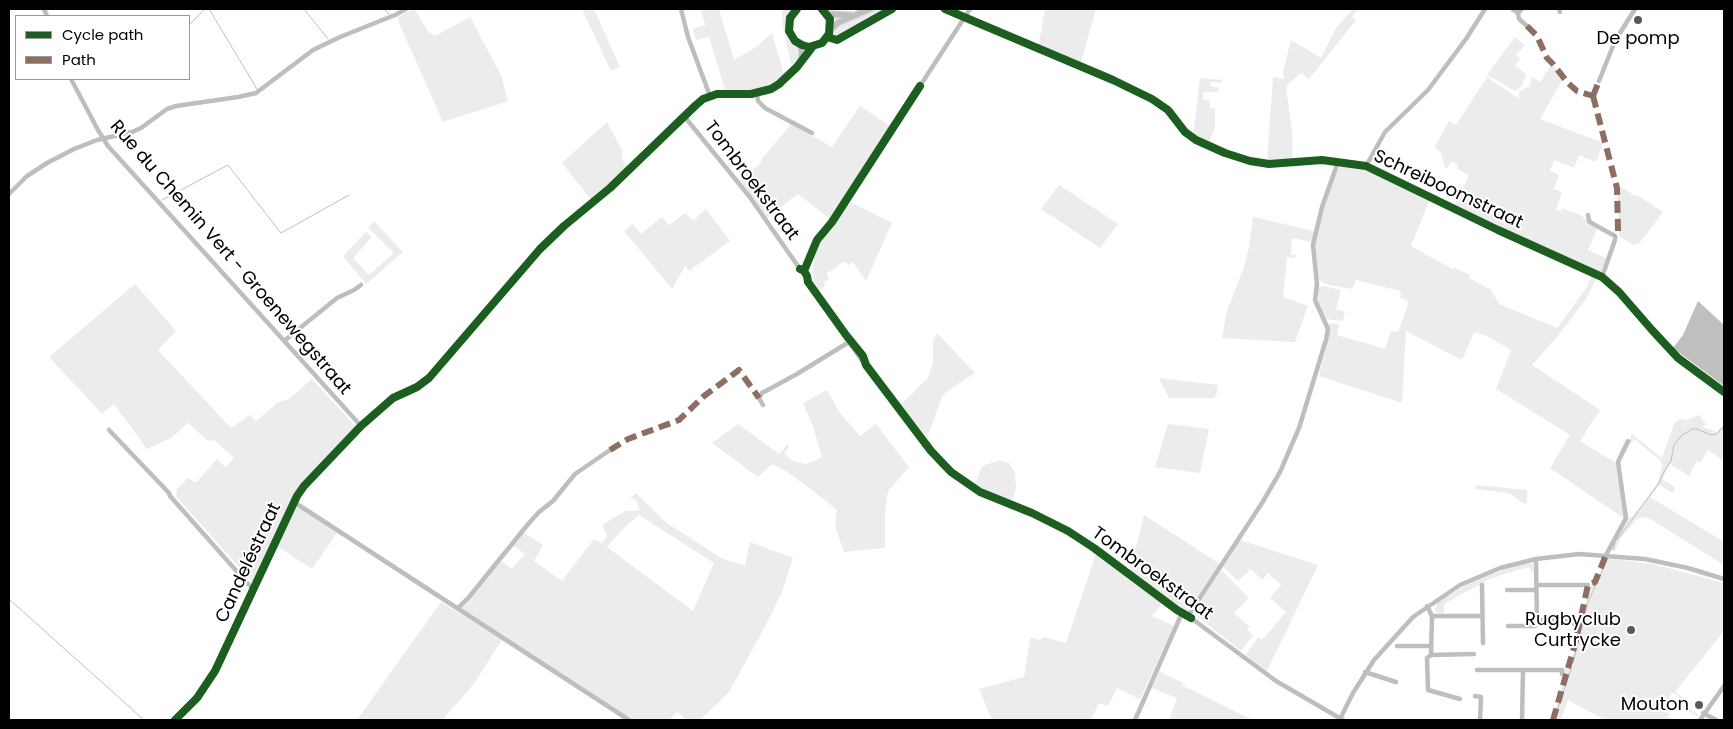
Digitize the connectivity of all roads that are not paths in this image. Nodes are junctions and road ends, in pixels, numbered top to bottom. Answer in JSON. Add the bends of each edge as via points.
{"nodes":[{"id":1,"x":406,"y":9,"type":"edge"},
{"id":2,"x":681,"y":9,"type":"edge"},
{"id":3,"x":797,"y":9,"type":"edge"},
{"id":4,"x":822,"y":9,"type":"edge"},
{"id":5,"x":870,"y":9,"type":"edge"},
{"id":6,"x":892,"y":9,"type":"edge"},
{"id":7,"x":945,"y":9,"type":"edge"},
{"id":8,"x":970,"y":9,"type":"edge"},
{"id":9,"x":1485,"y":9,"type":"edge"},
{"id":10,"x":1512,"y":9,"type":"edge"},
{"id":11,"x":1522,"y":9,"type":"edge"},
{"id":12,"x":1636,"y":9,"type":"edge"},
{"id":13,"x":1518,"y":13,"type":"junction"},
{"id":14,"x":828,"y":14,"type":"junction"},
{"id":15,"x":852,"y":15,"type":"junction"},
{"id":16,"x":964,"y":18,"type":"junction"},
{"id":17,"x":1527,"y":26,"type":"dead end"},
{"id":18,"x":831,"y":29,"type":"junction"},
{"id":19,"x":828,"y":37,"type":"junction"},
{"id":20,"x":799,"y":44,"type":"junction"},
{"id":21,"x":813,"y":46,"type":"junction"},
{"id":22,"x":800,"y":64,"type":"junction"},
{"id":23,"x":72,"y":80,"type":"edge"},
{"id":24,"x":1599,"y":81,"type":"dead end"},
{"id":25,"x":920,"y":86,"type":"dead end"},
{"id":26,"x":757,"y":94,"type":"junction"},
{"id":27,"x":710,"y":96,"type":"junction"},
{"id":28,"x":684,"y":116,"type":"junction"},
{"id":29,"x":812,"y":134,"type":"dead end"},
{"id":30,"x":104,"y":140,"type":"junction"},
{"id":31,"x":1338,"y":162,"type":"junction"},
{"id":32,"x":1366,"y":166,"type":"junction"},
{"id":33,"x":9,"y":194,"type":"edge"},
{"id":34,"x":1588,"y":216,"type":"dead end"},
{"id":35,"x":811,"y":254,"type":"dead end"},
{"id":36,"x":804,"y":271,"type":"junction"},
{"id":37,"x":1602,"y":277,"type":"junction"},
{"id":38,"x":361,"y":284,"type":"dead end"},
{"id":39,"x":846,"y":335,"type":"junction"},
{"id":40,"x":284,"y":341,"type":"junction"},
{"id":41,"x":849,"y":342,"type":"junction"},
{"id":42,"x":866,"y":365,"type":"junction"},
{"id":43,"x":1724,"y":392,"type":"edge"},
{"id":44,"x":763,"y":405,"type":"dead end"},
{"id":45,"x":361,"y":426,"type":"junction"},
{"id":46,"x":109,"y":430,"type":"dead end"},
{"id":47,"x":1628,"y":441,"type":"dead end"},
{"id":48,"x":610,"y":450,"type":"dead end"},
{"id":49,"x":294,"y":502,"type":"junction"},
{"id":50,"x":1606,"y":555,"type":"junction"},
{"id":51,"x":1536,"y":559,"type":"junction"},
{"id":52,"x":1724,"y":579,"type":"edge"},
{"id":53,"x":1482,"y":585,"type":"dead end"},
{"id":54,"x":1588,"y":585,"type":"dead end"},
{"id":55,"x":1536,"y":588,"type":"junction"},
{"id":56,"x":254,"y":589,"type":"junction"},
{"id":57,"x":1507,"y":590,"type":"dead end"},
{"id":58,"x":1427,"y":606,"type":"junction"},
{"id":59,"x":458,"y":608,"type":"junction"},
{"id":60,"x":1182,"y":613,"type":"junction"},
{"id":61,"x":1188,"y":616,"type":"junction"},
{"id":62,"x":1432,"y":616,"type":"junction"},
{"id":63,"x":1482,"y":616,"type":"junction"},
{"id":64,"x":1537,"y":620,"type":"junction"},
{"id":65,"x":1574,"y":624,"type":"dead end"},
{"id":66,"x":1508,"y":626,"type":"dead end"},
{"id":67,"x":1483,"y":643,"type":"dead end"},
{"id":68,"x":1397,"y":646,"type":"dead end"},
{"id":69,"x":1431,"y":646,"type":"junction"},
{"id":70,"x":1431,"y":654,"type":"junction"},
{"id":71,"x":1474,"y":654,"type":"dead end"},
{"id":72,"x":1476,"y":670,"type":"dead end"},
{"id":73,"x":1524,"y":671,"type":"junction"},
{"id":74,"x":1365,"y":672,"type":"junction"},
{"id":75,"x":1562,"y":674,"type":"dead end"},
{"id":76,"x":1396,"y":682,"type":"dead end"},
{"id":77,"x":1724,"y":686,"type":"edge"},
{"id":78,"x":1475,"y":696,"type":"dead end"},
{"id":79,"x":1460,"y":699,"type":"dead end"},
{"id":80,"x":1703,"y":714,"type":"junction"},
{"id":81,"x":1342,"y":719,"type":"edge"},
{"id":82,"x":175,"y":720,"type":"edge"},
{"id":83,"x":629,"y":720,"type":"edge"},
{"id":84,"x":1134,"y":720,"type":"edge"},
{"id":85,"x":1480,"y":720,"type":"edge"},
{"id":86,"x":1522,"y":720,"type":"edge"},
{"id":87,"x":1700,"y":720,"type":"edge"},
{"id":88,"x":1716,"y":720,"type":"edge"}],
"edges":[{"from":1,"to":30,"type":"street","via":[[313,50],[256,93],[176,106],[141,128]]},
{"from":2,"to":27,"type":"street"},
{"from":3,"to":20,"type":"main road","via":[[790,18],[789,28],[792,38]]},
{"from":4,"to":14,"type":"main road"},
{"from":5,"to":15,"type":"main road"},
{"from":6,"to":19,"type":"street","via":[[835,40]]},
{"from":7,"to":16,"type":"street","name":"Schreiboomstraat"},
{"from":8,"to":16,"type":"street"},
{"from":9,"to":32,"type":"street","via":[[1428,90],[1385,132]]},
{"from":10,"to":13,"type":"street"},
{"from":11,"to":13,"type":"street"},
{"from":12,"to":24,"type":"street","via":[[1615,41]]},
{"from":13,"to":17,"type":"street","via":[[1519,19]]},
{"from":14,"to":15,"type":"main road"},
{"from":14,"to":18,"type":"main road"},
{"from":15,"to":18,"type":"main road"},
{"from":16,"to":25,"type":"street"},
{"from":16,"to":31,"type":"street","name":"Schreiboomstraat","via":[[1152,99],[1168,110],[1185,132],[1225,153],[1268,164],[1314,160]]},
{"from":18,"to":19,"type":"main road"},
{"from":19,"to":21,"type":"main road"},
{"from":20,"to":21,"type":"main road"},
{"from":20,"to":22,"type":"street"},
{"from":21,"to":22,"type":"street"},
{"from":22,"to":26,"type":"street","via":[[771,90]]},
{"from":23,"to":30,"type":"street","name":"Rue du Chemin Vert - Groenewegstraat"},
{"from":26,"to":27,"type":"street"},
{"from":26,"to":29,"type":"street","via":[[758,101],[765,108]]},
{"from":27,"to":28,"type":"street","name":"Candeléstraat"},
{"from":28,"to":36,"type":"street","name":"Tombroekstraat","via":[[740,184]]},
{"from":28,"to":45,"type":"street","name":"Candeléstraat","via":[[610,188],[553,236],[429,378],[393,398]]},
{"from":30,"to":33,"type":"street","via":[[82,146],[47,163]]},
{"from":30,"to":40,"type":"street","name":"Rue du Chemin Vert - Groenewegstraat"},
{"from":31,"to":32,"type":"street","name":"Schreiboomstraat"},
{"from":31,"to":61,"type":"street","via":[[1313,245],[1317,284],[1315,300],[1328,329],[1299,428],[1262,503]]},
{"from":32,"to":37,"type":"street","name":"Schreiboomstraat"},
{"from":34,"to":37,"type":"street","via":[[1593,224],[1615,236]]},
{"from":35,"to":36,"type":"street"},
{"from":36,"to":39,"type":"street","name":"Tombroekstraat","via":[[808,282]]},
{"from":37,"to":43,"type":"street","name":"Schreiboomstraat","via":[[1678,358]]},
{"from":38,"to":40,"type":"street","via":[[337,298]]},
{"from":39,"to":41,"type":"street","name":"Tombroekstraat"},
{"from":39,"to":42,"type":"street","name":"Tombroekstraat"},
{"from":40,"to":45,"type":"street","name":"Rue du Chemin Vert - Groenewegstraat"},
{"from":41,"to":42,"type":"street","name":"Tombroekstraat"},
{"from":41,"to":44,"type":"street","via":[[762,393],[759,398]]},
{"from":42,"to":60,"type":"street","name":"Tombroekstraat","via":[[936,457],[957,477],[980,492],[1068,531]]},
{"from":45,"to":49,"type":"street","name":"Candeléstraat","via":[[304,486]]},
{"from":46,"to":56,"type":"street"},
{"from":47,"to":50,"type":"street","via":[[1618,462],[1626,518]]},
{"from":48,"to":59,"type":"street","via":[[575,474]]},
{"from":49,"to":56,"type":"street","name":"Candeléstraat"},
{"from":49,"to":59,"type":"street"},
{"from":50,"to":51,"type":"street","via":[[1579,554]]},
{"from":50,"to":52,"type":"street","via":[[1667,563]]},
{"from":51,"to":55,"type":"street"},
{"from":51,"to":58,"type":"street","via":[[1480,576]]},
{"from":53,"to":63,"type":"street"},
{"from":54,"to":55,"type":"street"},
{"from":55,"to":57,"type":"street"},
{"from":55,"to":64,"type":"street"},
{"from":56,"to":82,"type":"street","name":"Candeléstraat","via":[[210,680]]},
{"from":58,"to":62,"type":"street"},
{"from":58,"to":74,"type":"street","via":[[1398,632]]},
{"from":59,"to":83,"type":"street"},
{"from":60,"to":61,"type":"street","name":"Tombroekstraat"},
{"from":60,"to":84,"type":"street"},
{"from":61,"to":81,"type":"street","name":"Tombroekstraat","via":[[1276,681]]},
{"from":62,"to":63,"type":"street"},
{"from":62,"to":69,"type":"street"},
{"from":63,"to":67,"type":"street"},
{"from":64,"to":65,"type":"street","via":[[1574,621]]},
{"from":64,"to":66,"type":"street","via":[[1535,626]]},
{"from":68,"to":69,"type":"street"},
{"from":69,"to":70,"type":"street"},
{"from":70,"to":71,"type":"street"},
{"from":70,"to":79,"type":"street","via":[[1427,658],[1428,690]]},
{"from":72,"to":73,"type":"street"},
{"from":73,"to":75,"type":"street","via":[[1562,670]]},
{"from":73,"to":86,"type":"street"},
{"from":74,"to":76,"type":"street"},
{"from":74,"to":81,"type":"street"},
{"from":77,"to":80,"type":"street"},
{"from":78,"to":85,"type":"street","via":[[1481,696]]},
{"from":80,"to":87,"type":"street"},
{"from":80,"to":88,"type":"street"}]}
